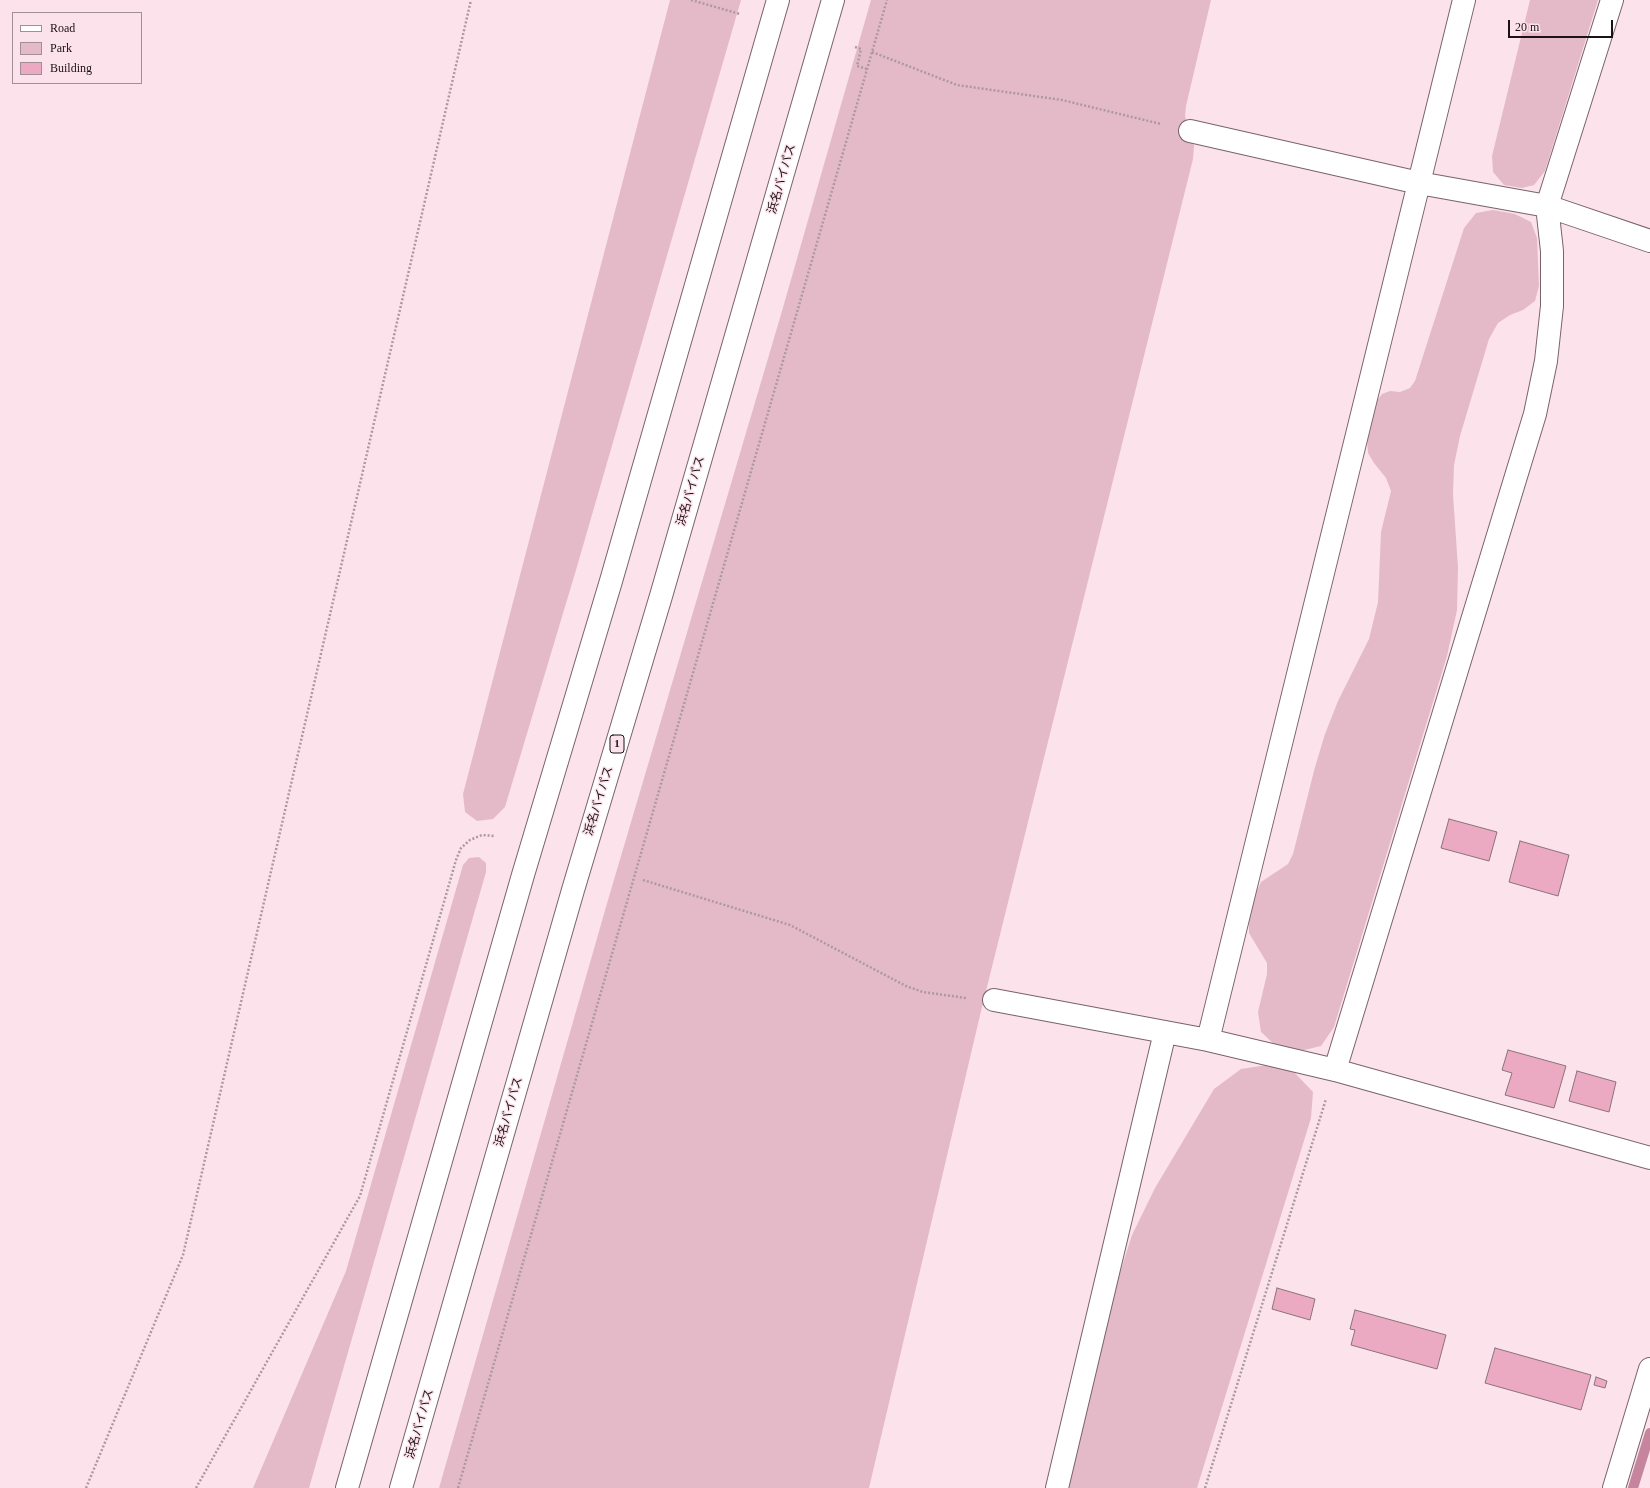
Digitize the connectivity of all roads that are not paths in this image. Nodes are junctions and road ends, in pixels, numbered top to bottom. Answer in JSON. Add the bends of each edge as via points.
{"nodes":[{"id":1,"x":778,"y":0,"type":"edge"},
{"id":2,"x":833,"y":0,"type":"edge"},
{"id":3,"x":1464,"y":0,"type":"edge"},
{"id":4,"x":1612,"y":0,"type":"edge"},
{"id":5,"x":1190,"y":131,"type":"road end"},
{"id":6,"x":1419,"y":183,"type":"junction"},
{"id":7,"x":1547,"y":206,"type":"junction"},
{"id":8,"x":1650,"y":241,"type":"edge"},
{"id":9,"x":994,"y":1000,"type":"road end"},
{"id":10,"x":1165,"y":1032,"type":"junction"},
{"id":11,"x":1208,"y":1040,"type":"junction"},
{"id":12,"x":1335,"y":1070,"type":"junction"},
{"id":13,"x":1650,"y":1158,"type":"edge"},
{"id":14,"x":1650,"y":1369,"type":"edge"},
{"id":15,"x":347,"y":1488,"type":"edge"},
{"id":16,"x":401,"y":1488,"type":"edge"},
{"id":17,"x":1058,"y":1488,"type":"edge"},
{"id":18,"x":1614,"y":1488,"type":"edge"}],
"edges":[{"from":1,"to":15,"type":"main road"},
{"from":2,"to":16,"type":"main road","name":"浜名バイパス","number":"1"},
{"from":3,"to":6,"type":"main road"},
{"from":4,"to":7,"type":"main road"},
{"from":5,"to":6,"type":"main road"},
{"from":6,"to":7,"type":"main road"},
{"from":6,"to":11,"type":"main road"},
{"from":7,"to":8,"type":"main road"},
{"from":7,"to":12,"type":"main road","via":[[1552,251],[1552,306],[1546,361],[1535,414]]},
{"from":9,"to":10,"type":"main road"},
{"from":10,"to":11,"type":"main road"},
{"from":10,"to":17,"type":"main road"},
{"from":11,"to":12,"type":"main road"},
{"from":12,"to":13,"type":"main road"},
{"from":14,"to":18,"type":"main road"}]}
